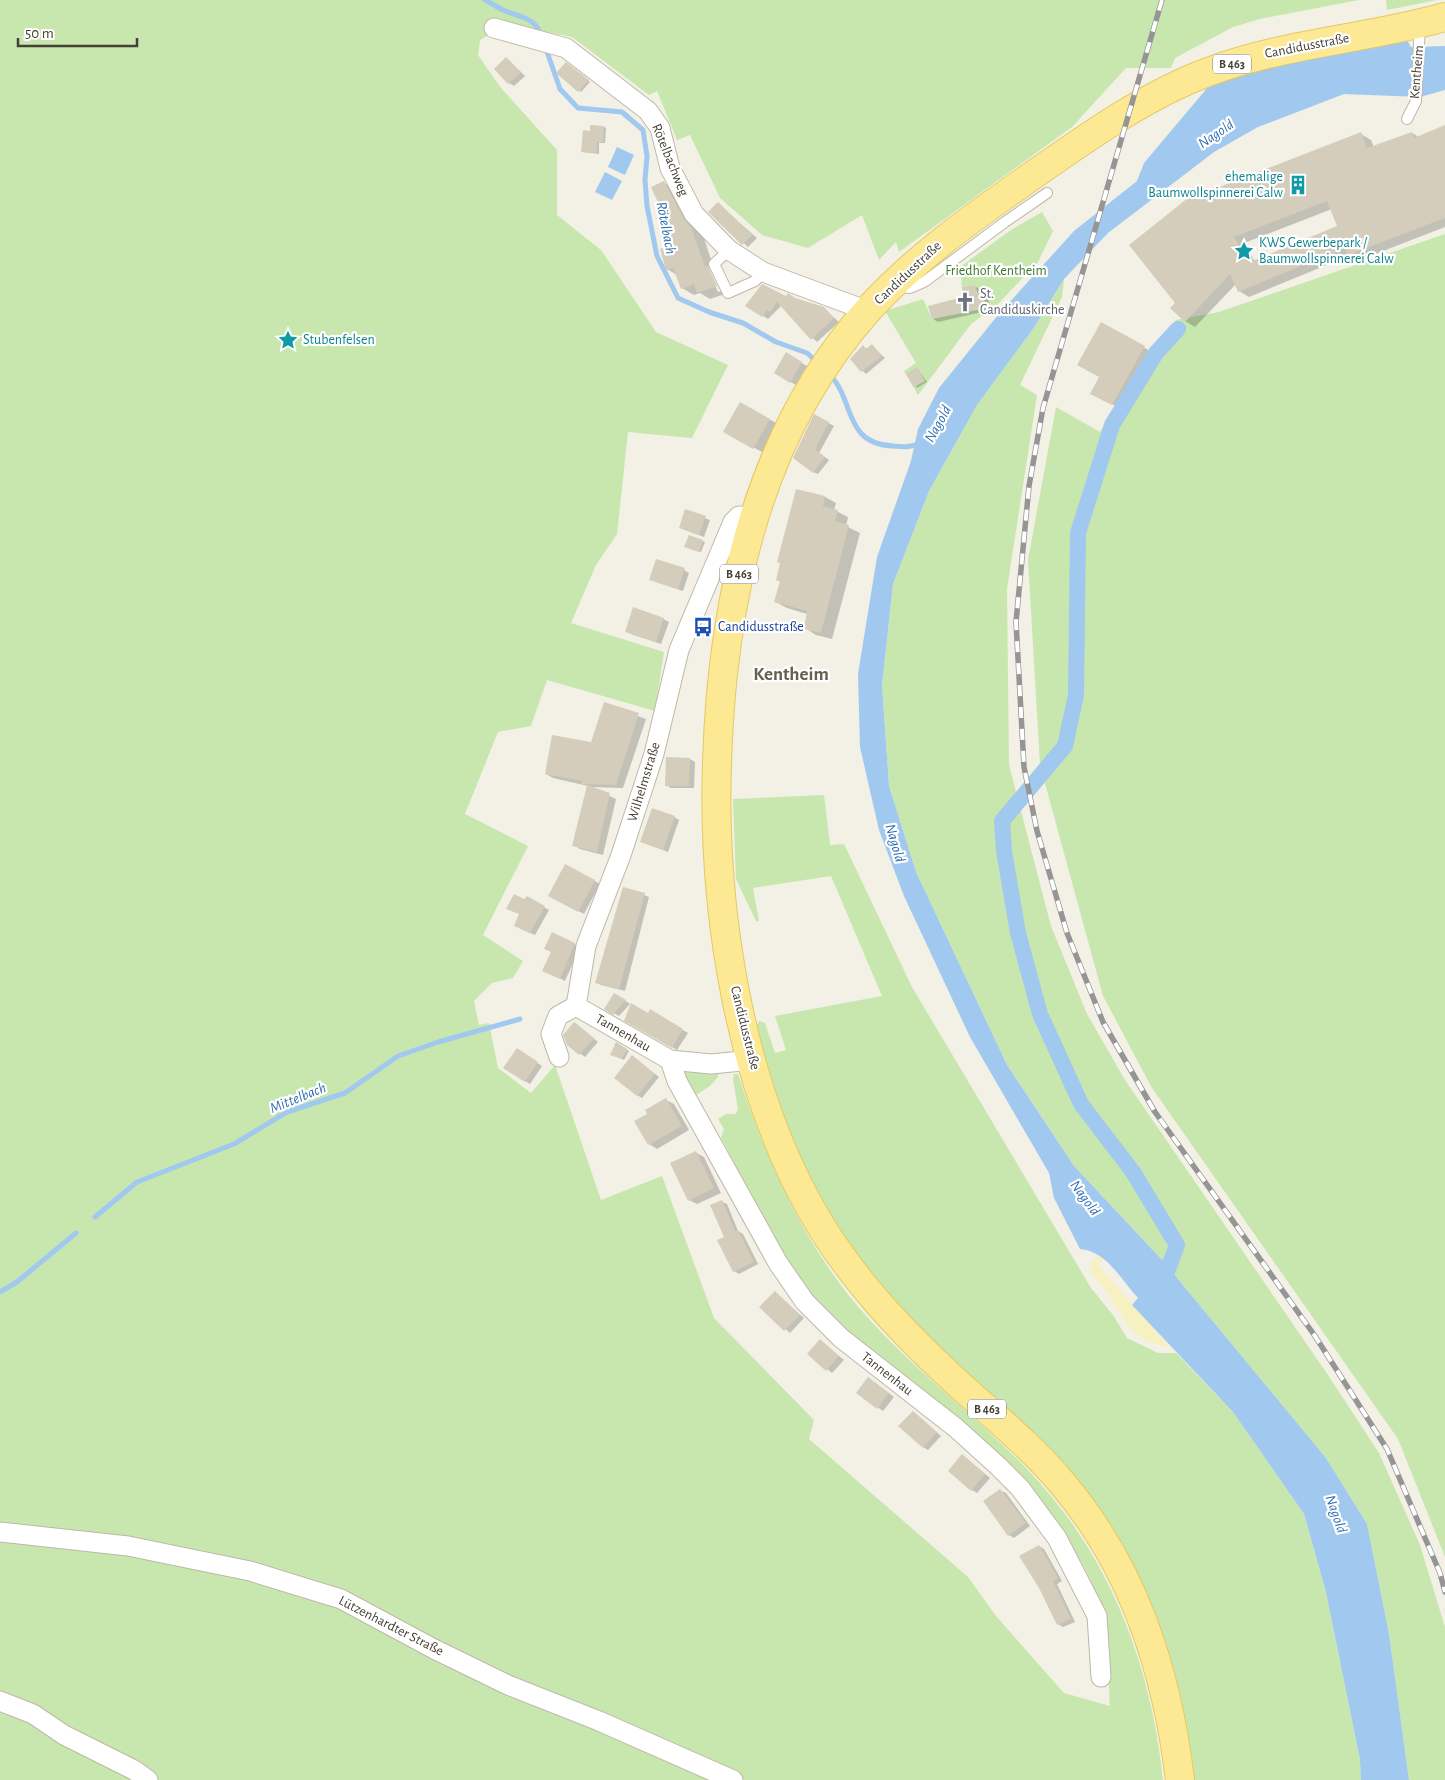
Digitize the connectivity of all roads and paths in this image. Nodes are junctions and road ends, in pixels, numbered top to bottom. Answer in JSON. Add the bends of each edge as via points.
{"nodes":[{"id":1,"x":494,"y":28,"type":"dead end"},
{"id":2,"x":1428,"y":28,"type":"edge"},
{"id":3,"x":1407,"y":119,"type":"dead end"},
{"id":4,"x":1047,"y":193,"type":"dead end"},
{"id":5,"x":728,"y":250,"type":"junction"},
{"id":6,"x":763,"y":272,"type":"junction"},
{"id":7,"x":893,"y":285,"type":"junction"},
{"id":8,"x":868,"y":311,"type":"junction"},
{"id":9,"x":754,"y":517,"type":"junction"},
{"id":10,"x":576,"y":1006,"type":"junction"},
{"id":11,"x":559,"y":1057,"type":"dead end"},
{"id":12,"x":670,"y":1060,"type":"junction"},
{"id":13,"x":752,"y":1060,"type":"junction"},
{"id":14,"x":0,"y":1532,"type":"edge"},
{"id":15,"x":1100,"y":1677,"type":"dead end"},
{"id":16,"x":0,"y":1701,"type":"edge"},
{"id":17,"x":148,"y":1780,"type":"edge"},
{"id":18,"x":734,"y":1780,"type":"edge"},
{"id":19,"x":1180,"y":1780,"type":"edge"}],
"edges":[{"from":1,"to":5,"type":"street","name":"Rötelbachweg","via":[[566,48],[648,111],[660,128],[670,168],[694,214]]},
{"from":2,"to":3,"type":"lane","name":"Kentheim","via":[[1416,101]]},
{"from":2,"to":7,"type":"main road","name":"Candidusstraße","number":"B 463","via":[[1264,54],[1178,84],[1092,135],[991,205],[947,237]]},
{"from":4,"to":7,"type":"lane","via":[[924,282],[910,288]]},
{"from":5,"to":6,"type":"street","name":"Rötelbachweg"},
{"from":5,"to":6,"type":"lane","via":[[714,264],[728,293],[755,281]]},
{"from":6,"to":8,"type":"street","name":"Rötelbachweg"},
{"from":7,"to":8,"type":"main road","name":"Candidusstraße","number":"B 463"},
{"from":8,"to":9,"type":"main road","name":"Candidusstraße","number":"B 463","via":[[818,377],[776,454]]},
{"from":9,"to":10,"type":"street","name":"Wilhelmstraße","via":[[739,516],[733,522],[679,650],[654,754],[621,855],[586,946]]},
{"from":9,"to":13,"type":"main road","name":"Candidusstraße","number":"B 463","via":[[728,632],[719,709],[716,785],[728,950]]},
{"from":10,"to":11,"type":"street","via":[[558,1016],[551,1034]]},
{"from":10,"to":12,"type":"street","name":"Tannenhau"},
{"from":12,"to":13,"type":"street","name":"Tannenhau","via":[[711,1064]]},
{"from":12,"to":15,"type":"street","name":"Tannenhau","via":[[677,1081],[774,1255],[805,1302],[841,1338],[956,1428],[998,1466],[1020,1488],[1057,1538],[1097,1616]]},
{"from":13,"to":19,"type":"main road","name":"Candidusstraße","number":"B 463","via":[[789,1165],[811,1209],[863,1287],[902,1330],[1060,1480],[1093,1522],[1115,1559],[1152,1641],[1171,1715]]},
{"from":14,"to":18,"type":"street","name":"Lützenhardter Straße","via":[[128,1546],[250,1571],[341,1599],[508,1685]]},
{"from":16,"to":17,"type":"street","via":[[33,1714],[64,1735]]}]}
